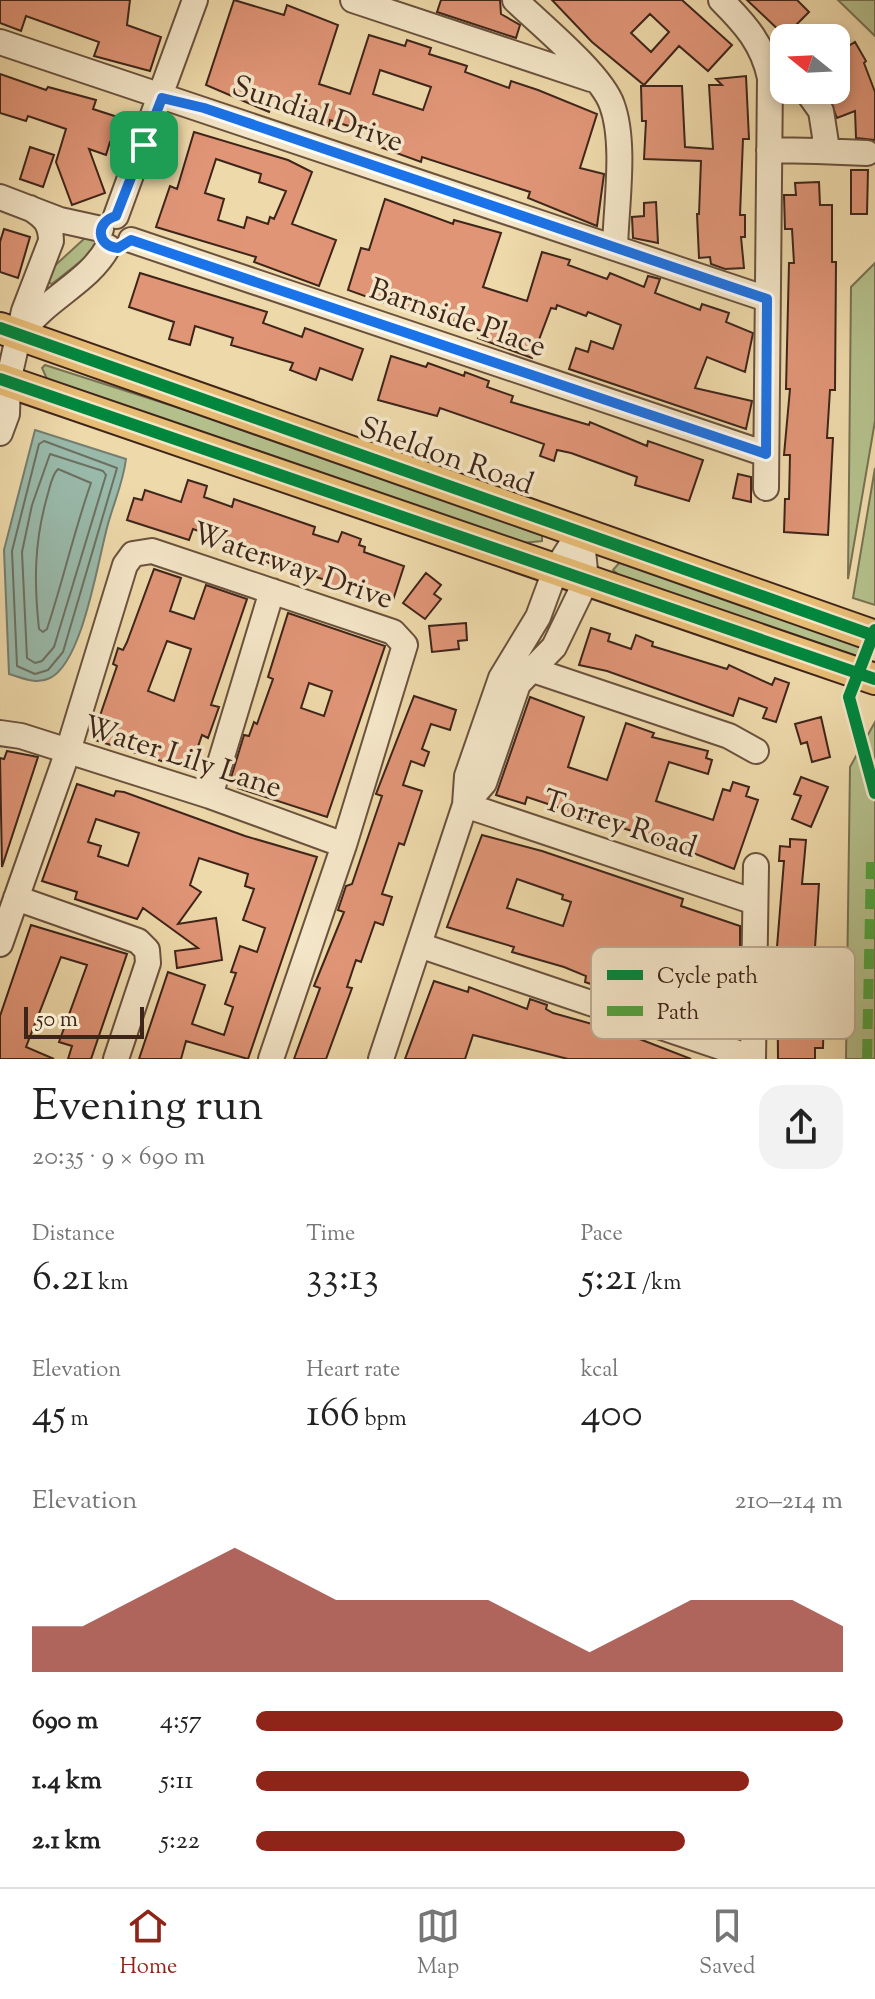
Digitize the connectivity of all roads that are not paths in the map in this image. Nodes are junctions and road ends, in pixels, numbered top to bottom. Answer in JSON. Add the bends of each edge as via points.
{"nodes":[{"id":1,"x":195,"y":0,"type":"edge"},
{"id":2,"x":353,"y":0,"type":"edge"},
{"id":3,"x":515,"y":0,"type":"edge"},
{"id":4,"x":721,"y":0,"type":"edge"},
{"id":5,"x":0,"y":42,"type":"edge"},
{"id":6,"x":770,"y":54,"type":"edge"},
{"id":7,"x":770,"y":78,"type":"edge"},
{"id":8,"x":597,"y":81,"type":"junction"},
{"id":9,"x":162,"y":98,"type":"junction"},
{"id":10,"x":816,"y":104,"type":"edge"},
{"id":11,"x":769,"y":150,"type":"junction"},
{"id":12,"x":817,"y":151,"type":"junction"},
{"id":13,"x":867,"y":153,"type":"dead end"},
{"id":14,"x":0,"y":197,"type":"edge"},
{"id":15,"x":30,"y":208,"type":"junction"},
{"id":16,"x":108,"y":232,"type":"junction"},
{"id":17,"x":615,"y":248,"type":"junction"},
{"id":18,"x":42,"y":270,"type":"junction"},
{"id":19,"x":767,"y":299,"type":"junction"},
{"id":20,"x":10,"y":331,"type":"edge"},
{"id":21,"x":3,"y":382,"type":"edge"},
{"id":22,"x":0,"y":433,"type":"edge"},
{"id":23,"x":766,"y":454,"type":"junction"},
{"id":24,"x":766,"y":488,"type":"dead end"},
{"id":25,"x":581,"y":530,"type":"junction"},
{"id":26,"x":555,"y":571,"type":"junction"},
{"id":27,"x":586,"y":581,"type":"junction"},
{"id":28,"x":272,"y":591,"type":"junction"},
{"id":29,"x":541,"y":610,"type":"junction"},
{"id":30,"x":568,"y":622,"type":"junction"},
{"id":31,"x":875,"y":636,"type":"edge"},
{"id":32,"x":519,"y":665,"type":"junction"},
{"id":33,"x":875,"y":679,"type":"edge"},
{"id":34,"x":0,"y":733,"type":"edge"},
{"id":35,"x":68,"y":751,"type":"junction"},
{"id":36,"x":756,"y":751,"type":"dead end"},
{"id":37,"x":210,"y":796,"type":"junction"},
{"id":38,"x":465,"y":805,"type":"junction"},
{"id":39,"x":344,"y":845,"type":"junction"},
{"id":40,"x":756,"y":866,"type":"dead end"},
{"id":41,"x":16,"y":898,"type":"junction"},
{"id":42,"x":755,"y":902,"type":"junction"},
{"id":43,"x":0,"y":944,"type":"edge"},
{"id":44,"x":419,"y":945,"type":"junction"},
{"id":45,"x":754,"y":947,"type":"edge"},
{"id":46,"x":591,"y":1004,"type":"edge"},
{"id":47,"x":694,"y":1039,"type":"edge"},
{"id":48,"x":753,"y":1039,"type":"edge"},
{"id":49,"x":116,"y":1059,"type":"edge"},
{"id":50,"x":271,"y":1059,"type":"edge"},
{"id":51,"x":381,"y":1059,"type":"edge"},
{"id":52,"x":753,"y":1059,"type":"edge"}],
"edges":[{"from":1,"to":9,"type":"street"},
{"from":2,"to":8,"type":"street"},
{"from":3,"to":8,"type":"street"},
{"from":4,"to":6,"type":"street"},
{"from":5,"to":9,"type":"street","name":"Sundial Drive"},
{"from":7,"to":11,"type":"street"},
{"from":8,"to":17,"type":"street","via":[[612,102],[618,126]]},
{"from":9,"to":16,"type":"street"},
{"from":9,"to":17,"type":"street","name":"Sundial Drive"},
{"from":10,"to":12,"type":"street","via":[[826,143]]},
{"from":11,"to":12,"type":"street"},
{"from":11,"to":19,"type":"street"},
{"from":12,"to":13,"type":"street"},
{"from":14,"to":15,"type":"street","name":"Barnside Place"},
{"from":15,"to":16,"type":"street","name":"Barnside Place"},
{"from":15,"to":18,"type":"street","via":[[51,229]]},
{"from":16,"to":18,"type":"street"},
{"from":16,"to":20,"type":"street","via":[[99,263]]},
{"from":16,"to":23,"type":"street","name":"Barnside Place"},
{"from":17,"to":19,"type":"street","name":"Sundial Drive"},
{"from":18,"to":20,"type":"street"},
{"from":19,"to":23,"type":"street"},
{"from":20,"to":21,"type":"street"},
{"from":20,"to":25,"type":"main road","name":"Sheldon Road"},
{"from":21,"to":22,"type":"street","via":[[7,414]]},
{"from":21,"to":26,"type":"main road"},
{"from":23,"to":24,"type":"street"},
{"from":25,"to":26,"type":"street"},
{"from":25,"to":27,"type":"street"},
{"from":25,"to":31,"type":"main road","name":"Sheldon Road"},
{"from":26,"to":27,"type":"main road"},
{"from":26,"to":29,"type":"street"},
{"from":27,"to":30,"type":"street"},
{"from":27,"to":33,"type":"main road"},
{"from":28,"to":35,"type":"street","name":"Waterway Drive","via":[[152,551],[133,554],[125,565]]},
{"from":28,"to":37,"type":"street"},
{"from":28,"to":39,"type":"street","name":"Waterway Drive","via":[[393,632],[405,645]]},
{"from":29,"to":30,"type":"street"},
{"from":29,"to":32,"type":"street"},
{"from":30,"to":32,"type":"street","via":[[554,647]]},
{"from":32,"to":36,"type":"street","via":[[729,736]]},
{"from":32,"to":38,"type":"street","via":[[518,684],[484,783]]},
{"from":34,"to":35,"type":"street","name":"Water Lily Lane"},
{"from":35,"to":37,"type":"street","name":"Water Lily Lane"},
{"from":35,"to":41,"type":"street","name":"Waterway Drive"},
{"from":37,"to":39,"type":"street","name":"Water Lily Lane"},
{"from":38,"to":42,"type":"street","name":"Torrey Road"},
{"from":38,"to":44,"type":"street"},
{"from":39,"to":50,"type":"street","name":"Waterway Drive"},
{"from":40,"to":42,"type":"street"},
{"from":41,"to":43,"type":"street","name":"Waterway Drive"},
{"from":41,"to":49,"type":"street","via":[[138,941],[147,950],[148,963]]},
{"from":42,"to":45,"type":"street"},
{"from":44,"to":46,"type":"street"},
{"from":44,"to":51,"type":"street"},
{"from":47,"to":52,"type":"street"},
{"from":48,"to":52,"type":"street"}]}
